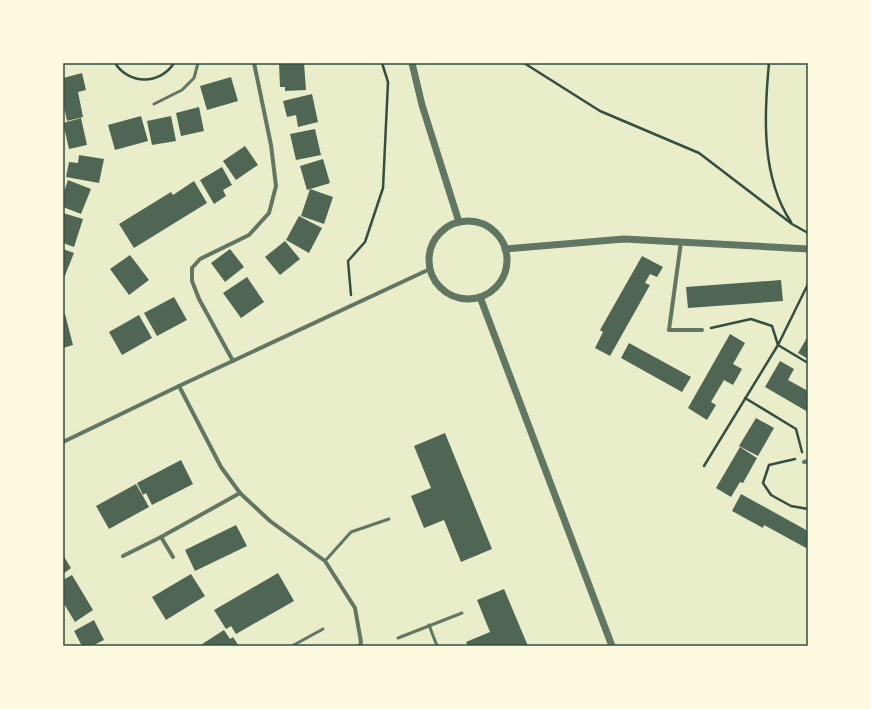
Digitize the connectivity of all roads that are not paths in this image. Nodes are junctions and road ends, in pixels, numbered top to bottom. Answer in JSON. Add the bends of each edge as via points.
{"nodes":[{"id":1,"x":198,"y":63,"type":"edge"},
{"id":2,"x":254,"y":63,"type":"edge"},
{"id":3,"x":412,"y":63,"type":"edge"},
{"id":4,"x":154,"y":104,"type":"dead end"},
{"id":5,"x":459,"y":222,"type":"junction"},
{"id":6,"x":681,"y":242,"type":"junction"},
{"id":7,"x":505,"y":249,"type":"junction"},
{"id":8,"x":808,"y":249,"type":"edge"},
{"id":9,"x":430,"y":269,"type":"junction"},
{"id":10,"x":480,"y":297,"type":"junction"},
{"id":11,"x":702,"y":330,"type":"road end"},
{"id":12,"x":233,"y":361,"type":"junction"},
{"id":13,"x":179,"y":386,"type":"junction"},
{"id":14,"x":63,"y":442,"type":"edge"},
{"id":15,"x":240,"y":493,"type":"junction"},
{"id":16,"x":388,"y":519,"type":"dead end"},
{"id":17,"x":161,"y":537,"type":"junction"},
{"id":18,"x":123,"y":556,"type":"dead end"},
{"id":19,"x":173,"y":557,"type":"dead end"},
{"id":20,"x":324,"y":561,"type":"junction"},
{"id":21,"x":462,"y":613,"type":"dead end"},
{"id":22,"x":429,"y":625,"type":"junction"},
{"id":23,"x":324,"y":629,"type":"dead end"},
{"id":24,"x":398,"y":638,"type":"dead end"},
{"id":25,"x":292,"y":646,"type":"edge"},
{"id":26,"x":360,"y":646,"type":"edge"},
{"id":27,"x":437,"y":646,"type":"edge"},
{"id":28,"x":612,"y":646,"type":"edge"}],
"edges":[{"from":1,"to":4,"type":"lane","via":[[194,78],[182,90]]},
{"from":2,"to":12,"type":"street","via":[[271,145],[276,186],[269,212],[249,235],[200,259],[192,268],[192,281],[199,299]]},
{"from":3,"to":5,"type":"street","via":[[422,105]]},
{"from":5,"to":7,"type":"street","via":[[482,223],[489,227],[501,239]]},
{"from":5,"to":9,"type":"street","via":[[441,231],[432,244]]},
{"from":6,"to":7,"type":"street","via":[[624,239]]},
{"from":6,"to":8,"type":"street"},
{"from":6,"to":11,"type":"street","via":[[669,330]]},
{"from":7,"to":10,"type":"street","via":[[507,261],[503,276],[498,285]]},
{"from":9,"to":10,"type":"street","via":[[440,287],[456,297]]},
{"from":9,"to":12,"type":"street"},
{"from":10,"to":28,"type":"street"},
{"from":12,"to":13,"type":"street"},
{"from":13,"to":14,"type":"street"},
{"from":13,"to":15,"type":"street","via":[[220,467]]},
{"from":15,"to":17,"type":"street"},
{"from":15,"to":20,"type":"street","via":[[270,521]]},
{"from":16,"to":20,"type":"lane","via":[[351,532]]},
{"from":17,"to":18,"type":"street"},
{"from":17,"to":19,"type":"street"},
{"from":20,"to":26,"type":"street","via":[[355,608],[362,642]]},
{"from":21,"to":22,"type":"lane"},
{"from":22,"to":24,"type":"lane"},
{"from":22,"to":27,"type":"lane"},
{"from":23,"to":25,"type":"lane"}]}
